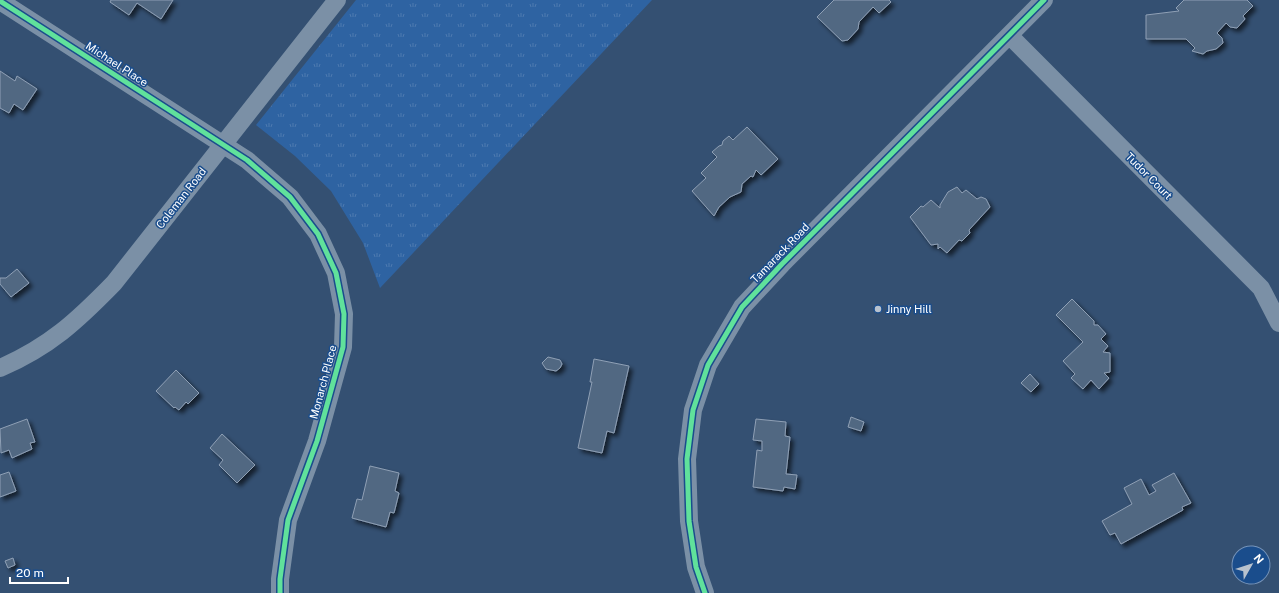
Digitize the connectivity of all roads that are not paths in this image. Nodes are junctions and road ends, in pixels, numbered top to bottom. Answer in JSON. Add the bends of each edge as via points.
{"nodes":[{"id":1,"x":337,"y":0,"type":"edge"},
{"id":2,"x":1044,"y":0,"type":"edge"},
{"id":3,"x":0,"y":1,"type":"edge"},
{"id":4,"x":1010,"y":36,"type":"junction"},
{"id":5,"x":223,"y":144,"type":"junction"},
{"id":6,"x":1279,"y":323,"type":"edge"},
{"id":7,"x":0,"y":368,"type":"edge"},
{"id":8,"x":280,"y":593,"type":"edge"},
{"id":9,"x":705,"y":593,"type":"edge"}],
"edges":[{"from":1,"to":5,"type":"street","name":"Coleman Road"},
{"from":2,"to":4,"type":"street","name":"Tamarack Road"},
{"from":3,"to":5,"type":"street","name":"Michael Place"},
{"from":4,"to":6,"type":"street","name":"Tudor Court","via":[[1261,288]]},
{"from":4,"to":9,"type":"street","name":"Tamarack Road","via":[[742,307],[708,365],[693,410],[687,459],[689,521],[696,567]]},
{"from":5,"to":7,"type":"street","name":"Coleman Road","via":[[114,282],[87,311],[49,342]]},
{"from":5,"to":8,"type":"street","name":"Monarch Place","via":[[247,160],[290,197],[318,234],[336,273],[344,314],[343,347],[317,442],[288,520]]}]}
